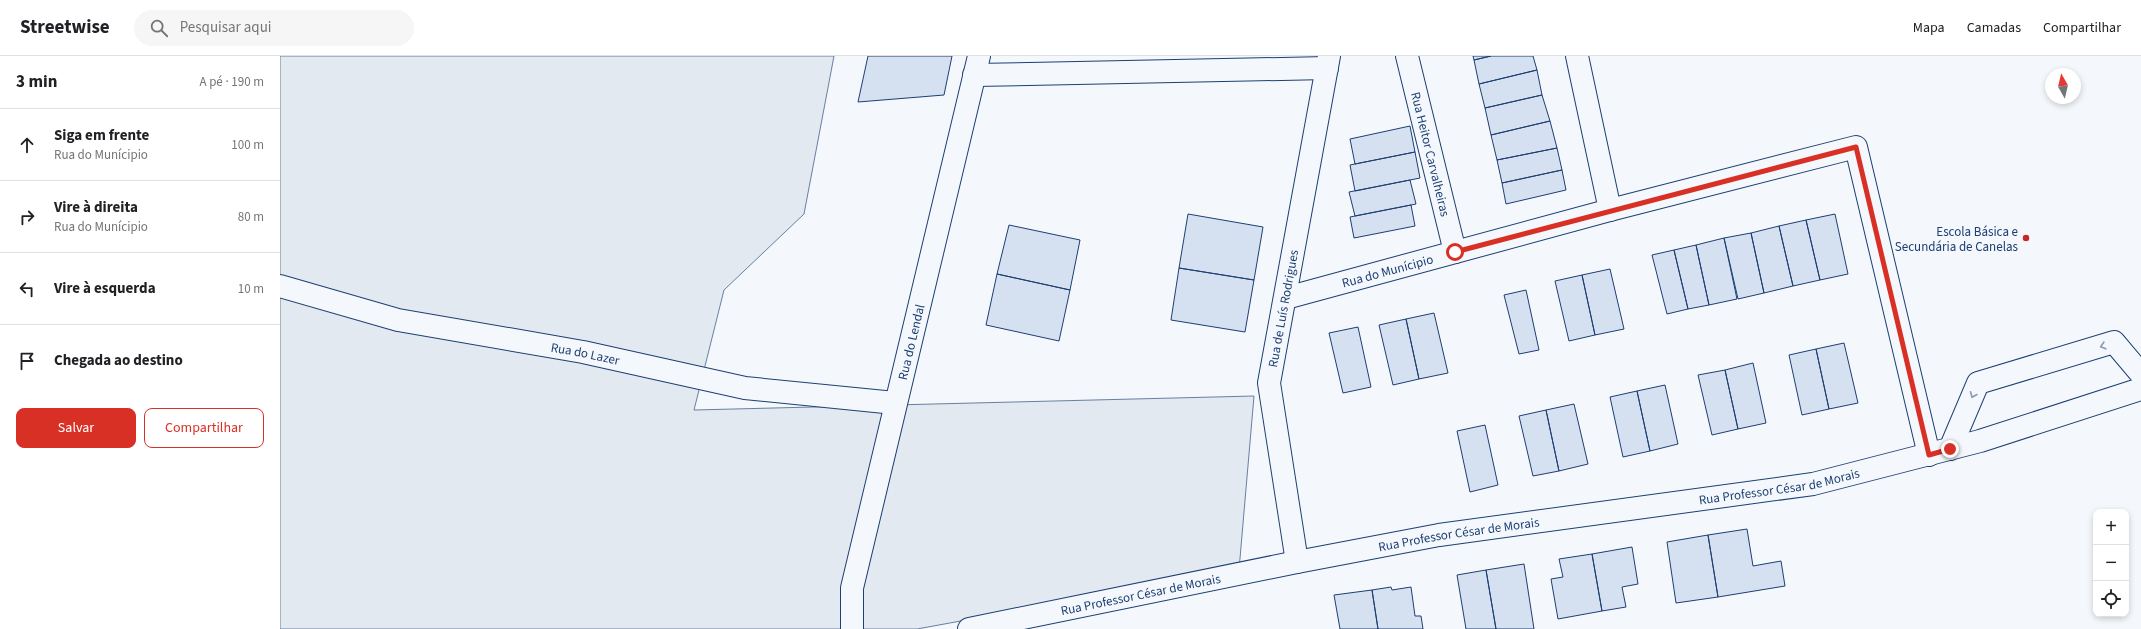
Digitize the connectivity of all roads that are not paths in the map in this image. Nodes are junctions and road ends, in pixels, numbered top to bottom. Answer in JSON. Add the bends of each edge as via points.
{"nodes":[{"id":1,"x":1407,"y":56,"type":"edge"},
{"id":2,"x":1577,"y":56,"type":"edge"},
{"id":3,"x":1328,"y":62,"type":"edge"},
{"id":4,"x":976,"y":66,"type":"edge"},
{"id":5,"x":1610,"y":210,"type":"junction"},
{"id":6,"x":1455,"y":252,"type":"junction"},
{"id":7,"x":280,"y":286,"type":"edge"},
{"id":8,"x":1286,"y":298,"type":"junction"},
{"id":9,"x":2141,"y":374,"type":"edge"},
{"id":10,"x":2141,"y":389,"type":"edge"},
{"id":11,"x":895,"y":402,"type":"junction"},
{"id":12,"x":1940,"y":452,"type":"junction"},
{"id":13,"x":1297,"y":562,"type":"junction"},
{"id":14,"x":852,"y":629,"type":"edge"},
{"id":15,"x":969,"y":629,"type":"edge"}],
"edges":[{"from":1,"to":6,"type":"street","name":"Rua Heitor Carvalheiras"},
{"from":2,"to":5,"type":"street"},
{"from":3,"to":4,"type":"street"},
{"from":3,"to":8,"type":"street","name":"Rua de Luís Rodrigues"},
{"from":4,"to":11,"type":"street","name":"Rua do Lendal"},
{"from":5,"to":6,"type":"street","name":"Rua do Munícipio"},
{"from":5,"to":12,"type":"street","name":"Rua do Munícipio","via":[[1856,147]]},
{"from":6,"to":8,"type":"street","name":"Rua do Munícipio"},
{"from":7,"to":11,"type":"street","name":"Rua do Lazer","via":[[398,320],[583,352],[745,388]]},
{"from":8,"to":13,"type":"street","name":"Rua de Luís Rodrigues","via":[[1269,383]]},
{"from":9,"to":12,"type":"street","one_way":true,"via":[[2114,342],[1978,383]]},
{"from":10,"to":12,"type":"street","name":"Rua Professor César de Morais"},
{"from":11,"to":14,"type":"street","name":"Rua do Lendal","via":[[852,588]]},
{"from":12,"to":13,"type":"street","name":"Rua Professor César de Morais","via":[[1813,484],[1439,536]]},
{"from":13,"to":15,"type":"street","name":"Rua Professor César de Morais"}]}
